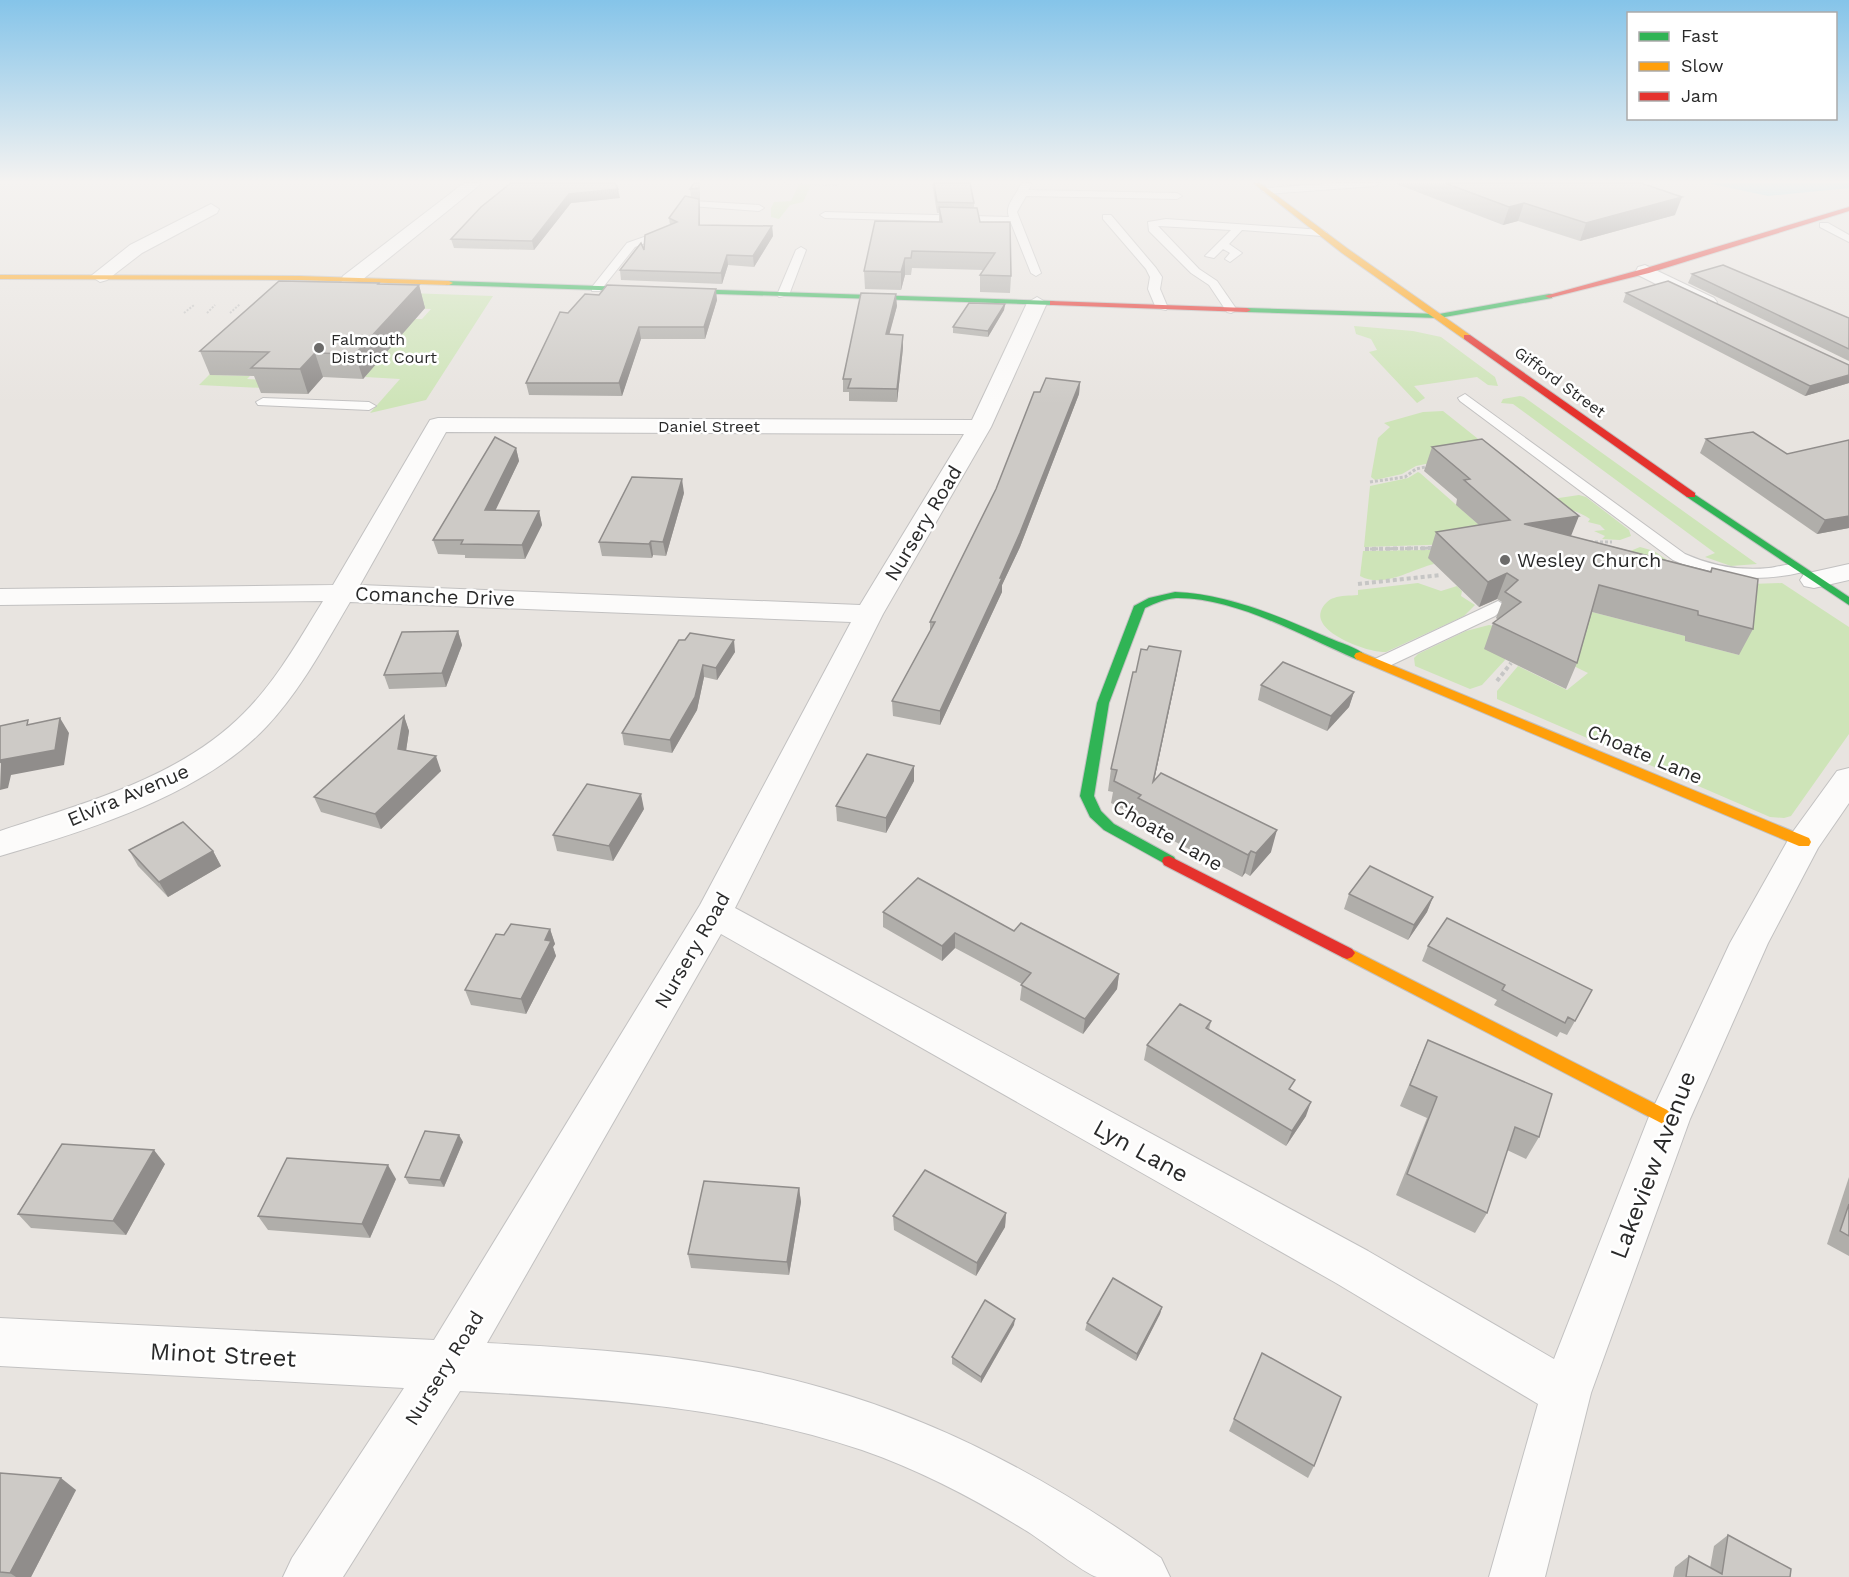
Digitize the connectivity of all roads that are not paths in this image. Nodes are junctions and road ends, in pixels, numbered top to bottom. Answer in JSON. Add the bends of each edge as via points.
{"nodes":[{"id":1,"x":126,"y":257,"type":"edge"},
{"id":2,"x":380,"y":257,"type":"edge"},
{"id":3,"x":622,"y":257,"type":"edge"},
{"id":4,"x":798,"y":257,"type":"edge"},
{"id":5,"x":1027,"y":257,"type":"edge"},
{"id":6,"x":1141,"y":257,"type":"edge"},
{"id":7,"x":1203,"y":257,"type":"edge"},
{"id":8,"x":1219,"y":257,"type":"edge"},
{"id":9,"x":1356,"y":257,"type":"edge"},
{"id":10,"x":1693,"y":257,"type":"edge"},
{"id":11,"x":1215,"y":263,"type":"junction"},
{"id":12,"x":1646,"y":271,"type":"junction"},
{"id":13,"x":100,"y":276,"type":"junction"},
{"id":14,"x":0,"y":277,"type":"edge"},
{"id":15,"x":350,"y":280,"type":"junction"},
{"id":16,"x":1036,"y":288,"type":"junction"},
{"id":17,"x":596,"y":289,"type":"junction"},
{"id":18,"x":783,"y":295,"type":"junction"},
{"id":19,"x":1162,"y":308,"type":"junction"},
{"id":20,"x":1719,"y":308,"type":"edge"},
{"id":21,"x":1231,"y":310,"type":"junction"},
{"id":22,"x":1440,"y":316,"type":"junction"},
{"id":23,"x":1465,"y":398,"type":"dead end"},
{"id":24,"x":263,"y":402,"type":"edge"},
{"id":25,"x":369,"y":406,"type":"dead end"},
{"id":26,"x":438,"y":425,"type":"joint"},
{"id":27,"x":980,"y":428,"type":"junction"},
{"id":28,"x":1849,"y":572,"type":"edge"},
{"id":29,"x":1806,"y":574,"type":"junction"},
{"id":30,"x":343,"y":593,"type":"junction"},
{"id":31,"x":0,"y":597,"type":"edge"},
{"id":32,"x":1849,"y":602,"type":"edge"},
{"id":33,"x":1498,"y":606,"type":"edge"},
{"id":34,"x":869,"y":614,"type":"junction"},
{"id":35,"x":1380,"y":663,"type":"junction"},
{"id":36,"x":1849,"y":779,"type":"edge"},
{"id":37,"x":1804,"y":843,"type":"junction"},
{"id":38,"x":0,"y":844,"type":"edge"},
{"id":39,"x":714,"y":913,"type":"junction"},
{"id":40,"x":1669,"y":1119,"type":"junction"},
{"id":41,"x":0,"y":1342,"type":"edge"},
{"id":42,"x":446,"y":1367,"type":"junction"},
{"id":43,"x":1566,"y":1393,"type":"junction"},
{"id":44,"x":311,"y":1577,"type":"edge"},
{"id":45,"x":1142,"y":1577,"type":"edge"},
{"id":46,"x":1517,"y":1577,"type":"edge"}],
"edges":[{"from":1,"to":13,"type":"street"},
{"from":2,"to":15,"type":"street"},
{"from":3,"to":17,"type":"lane"},
{"from":4,"to":18,"type":"lane"},
{"from":5,"to":16,"type":"lane"},
{"from":6,"to":19,"type":"lane","via":[[1156,277],[1154,289]]},
{"from":7,"to":11,"type":"lane"},
{"from":8,"to":11,"type":"lane"},
{"from":9,"to":22,"type":"main road","name":"Gifford Street"},
{"from":10,"to":12,"type":"main road"},
{"from":11,"to":21,"type":"lane"},
{"from":12,"to":20,"type":"street"},
{"from":12,"to":22,"type":"main road","via":[[1492,308]]},
{"from":13,"to":14,"type":"main road"},
{"from":13,"to":15,"type":"main road"},
{"from":15,"to":17,"type":"main road"},
{"from":16,"to":18,"type":"main road"},
{"from":16,"to":19,"type":"main road"},
{"from":16,"to":27,"type":"street","name":"Nursery Road"},
{"from":17,"to":18,"type":"main road"},
{"from":19,"to":21,"type":"main road"},
{"from":21,"to":22,"type":"main road"},
{"from":22,"to":29,"type":"main road","name":"Gifford Street"},
{"from":23,"to":29,"type":"lane","via":[[1679,557],[1717,572],[1756,576]]},
{"from":24,"to":25,"type":"lane"},
{"from":26,"to":27,"type":"street","name":"Daniel Street"},
{"from":26,"to":30,"type":"street","name":"Elvira Avenue"},
{"from":27,"to":34,"type":"street","name":"Nursery Road"},
{"from":28,"to":29,"type":"street"},
{"from":29,"to":32,"type":"main road","name":"Gifford Street"},
{"from":30,"to":31,"type":"street","name":"Comanche Drive"},
{"from":30,"to":34,"type":"street","name":"Comanche Drive"},
{"from":30,"to":38,"type":"street","name":"Elvira Avenue","via":[[278,695],[231,742],[157,786]]},
{"from":33,"to":35,"type":"lane"},
{"from":34,"to":39,"type":"street","name":"Nursery Road"},
{"from":35,"to":37,"type":"main road","name":"Choate Lane"},
{"from":35,"to":40,"type":"main road","name":"Choate Lane","via":[[1237,606],[1191,595],[1154,598],[1140,606],[1103,703],[1087,796],[1090,809],[1101,822],[1144,848]]},
{"from":36,"to":37,"type":"street","name":"Lakeview Avenue"},
{"from":37,"to":40,"type":"street","name":"Lakeview Avenue","via":[[1738,963]]},
{"from":39,"to":42,"type":"street","name":"Nursery Road"},
{"from":39,"to":43,"type":"street","name":"Lyn Lane","via":[[1352,1267]]},
{"from":40,"to":43,"type":"street","name":"Lakeview Avenue"},
{"from":41,"to":42,"type":"street","name":"Minot Street"},
{"from":42,"to":44,"type":"street","name":"Nursery Road"},
{"from":42,"to":45,"type":"street","name":"Minot Street","via":[[636,1378],[761,1397],[837,1417],[944,1457],[1056,1518]]},
{"from":43,"to":46,"type":"street","name":"Lakeview Avenue"}]}
